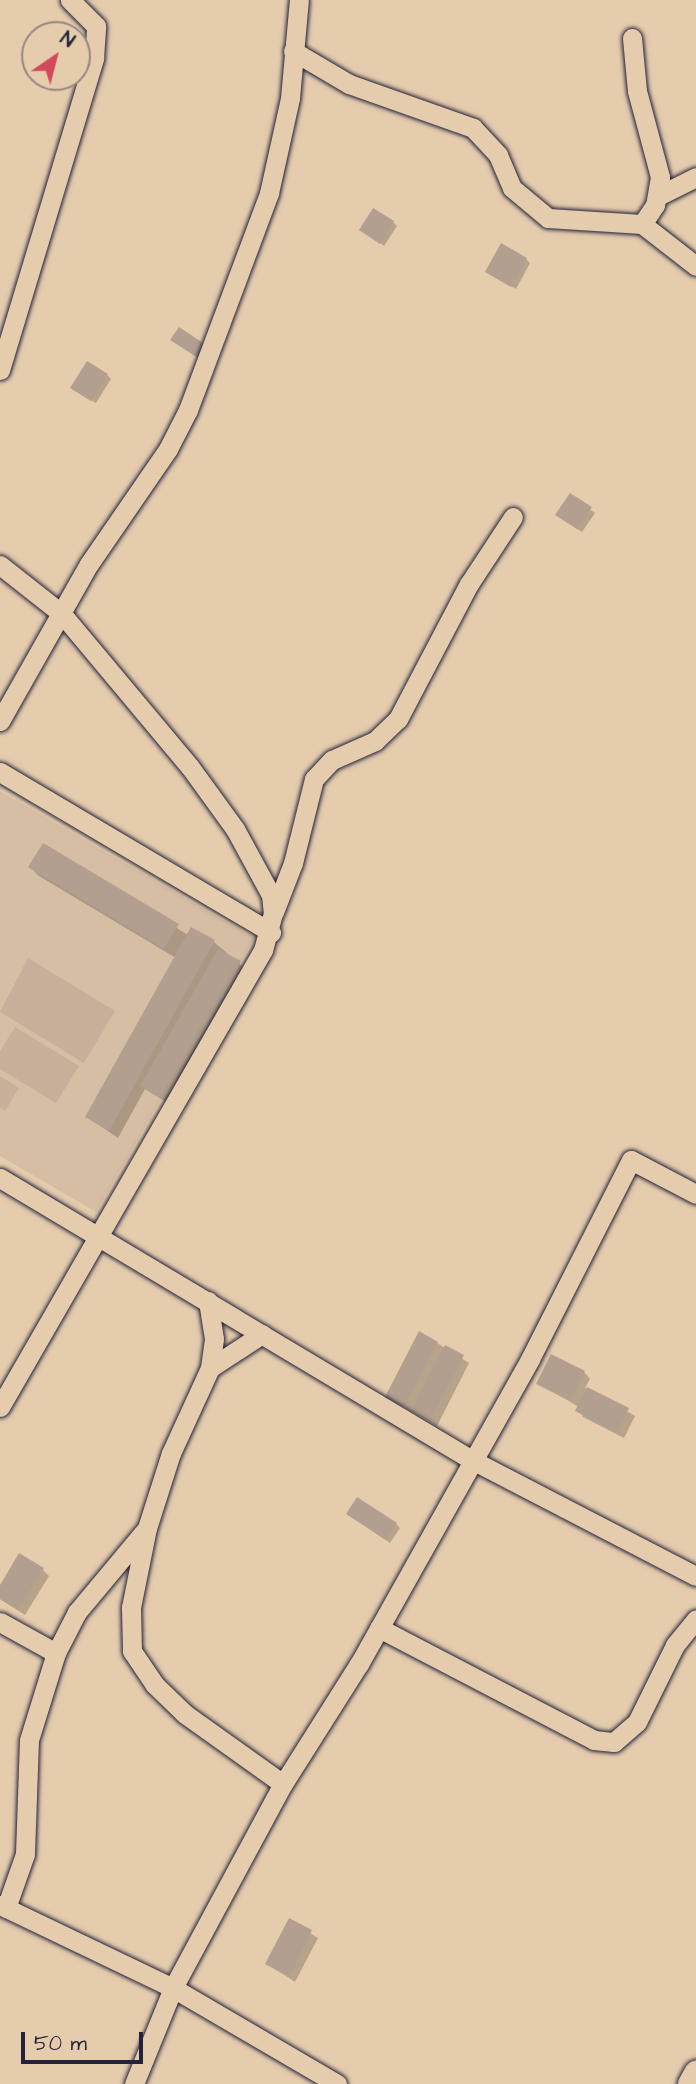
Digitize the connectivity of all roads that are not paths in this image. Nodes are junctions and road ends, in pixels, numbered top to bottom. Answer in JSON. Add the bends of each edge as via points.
{"nodes":[{"id":1,"x":70,"y":0,"type":"edge"},
{"id":2,"x":299,"y":0,"type":"edge"},
{"id":3,"x":632,"y":38,"type":"dead end"},
{"id":4,"x":293,"y":51,"type":"junction"},
{"id":5,"x":696,"y":177,"type":"edge"},
{"id":6,"x":658,"y":196,"type":"junction"},
{"id":7,"x":642,"y":224,"type":"junction"},
{"id":8,"x":696,"y":266,"type":"edge"},
{"id":9,"x":0,"y":370,"type":"edge"},
{"id":10,"x":513,"y":517,"type":"dead end"},
{"id":11,"x":0,"y":565,"type":"edge"},
{"id":12,"x":62,"y":614,"type":"junction"},
{"id":13,"x":0,"y":721,"type":"edge"},
{"id":14,"x":0,"y":772,"type":"edge"},
{"id":15,"x":272,"y":923,"type":"junction"},
{"id":16,"x":0,"y":1178,"type":"edge"},
{"id":17,"x":696,"y":1194,"type":"edge"},
{"id":18,"x":97,"y":1232,"type":"junction"},
{"id":19,"x":208,"y":1301,"type":"junction"},
{"id":20,"x":262,"y":1334,"type":"junction"},
{"id":21,"x":210,"y":1368,"type":"junction"},
{"id":22,"x":0,"y":1407,"type":"edge"},
{"id":23,"x":472,"y":1460,"type":"junction"},
{"id":24,"x":147,"y":1528,"type":"junction"},
{"id":25,"x":696,"y":1577,"type":"edge"},
{"id":26,"x":696,"y":1619,"type":"edge"},
{"id":27,"x":0,"y":1622,"type":"edge"},
{"id":28,"x":379,"y":1628,"type":"junction"},
{"id":29,"x":56,"y":1653,"type":"junction"},
{"id":30,"x":283,"y":1784,"type":"junction"},
{"id":31,"x":3,"y":1906,"type":"edge"},
{"id":32,"x":173,"y":1988,"type":"junction"},
{"id":33,"x":696,"y":2073,"type":"edge"},
{"id":34,"x":134,"y":2084,"type":"edge"},
{"id":35,"x":337,"y":2084,"type":"edge"},
{"id":36,"x":690,"y":2084,"type":"edge"}],
"edges":[{"from":1,"to":9,"type":"street","via":[[89,16],[98,39]]},
{"from":2,"to":4,"type":"street"},
{"from":3,"to":6,"type":"street","via":[[637,91],[657,156]]},
{"from":4,"to":7,"type":"street","via":[[349,84],[473,128],[498,155],[512,188],[548,218]]},
{"from":4,"to":12,"type":"street","via":[[290,99],[269,193],[188,410]]},
{"from":5,"to":6,"type":"street"},
{"from":6,"to":7,"type":"street"},
{"from":7,"to":8,"type":"street"},
{"from":10,"to":15,"type":"street","via":[[469,584],[398,719],[375,741],[332,760],[314,779]]},
{"from":11,"to":12,"type":"street"},
{"from":12,"to":13,"type":"street"},
{"from":12,"to":15,"type":"street","via":[[149,715],[234,829],[271,895]]},
{"from":14,"to":15,"type":"street"},
{"from":15,"to":18,"type":"street"},
{"from":16,"to":18,"type":"street"},
{"from":17,"to":23,"type":"street","via":[[631,1160],[530,1359]]},
{"from":18,"to":19,"type":"street"},
{"from":18,"to":22,"type":"street"},
{"from":19,"to":20,"type":"street"},
{"from":19,"to":21,"type":"street","via":[[214,1339]]},
{"from":20,"to":21,"type":"street"},
{"from":20,"to":23,"type":"street"},
{"from":21,"to":24,"type":"street","via":[[172,1453]]},
{"from":23,"to":25,"type":"street"},
{"from":23,"to":28,"type":"street"},
{"from":24,"to":29,"type":"street","via":[[77,1612]]},
{"from":24,"to":30,"type":"street","via":[[131,1607],[132,1651],[154,1684],[185,1714]]},
{"from":26,"to":28,"type":"street","via":[[675,1645],[637,1722],[614,1742],[594,1740]]},
{"from":27,"to":29,"type":"street"},
{"from":28,"to":30,"type":"street"},
{"from":29,"to":31,"type":"street","via":[[29,1740],[25,1854]]},
{"from":30,"to":32,"type":"street"},
{"from":31,"to":32,"type":"street"},
{"from":32,"to":34,"type":"street"},
{"from":32,"to":35,"type":"street"},
{"from":33,"to":36,"type":"main road"}]}
